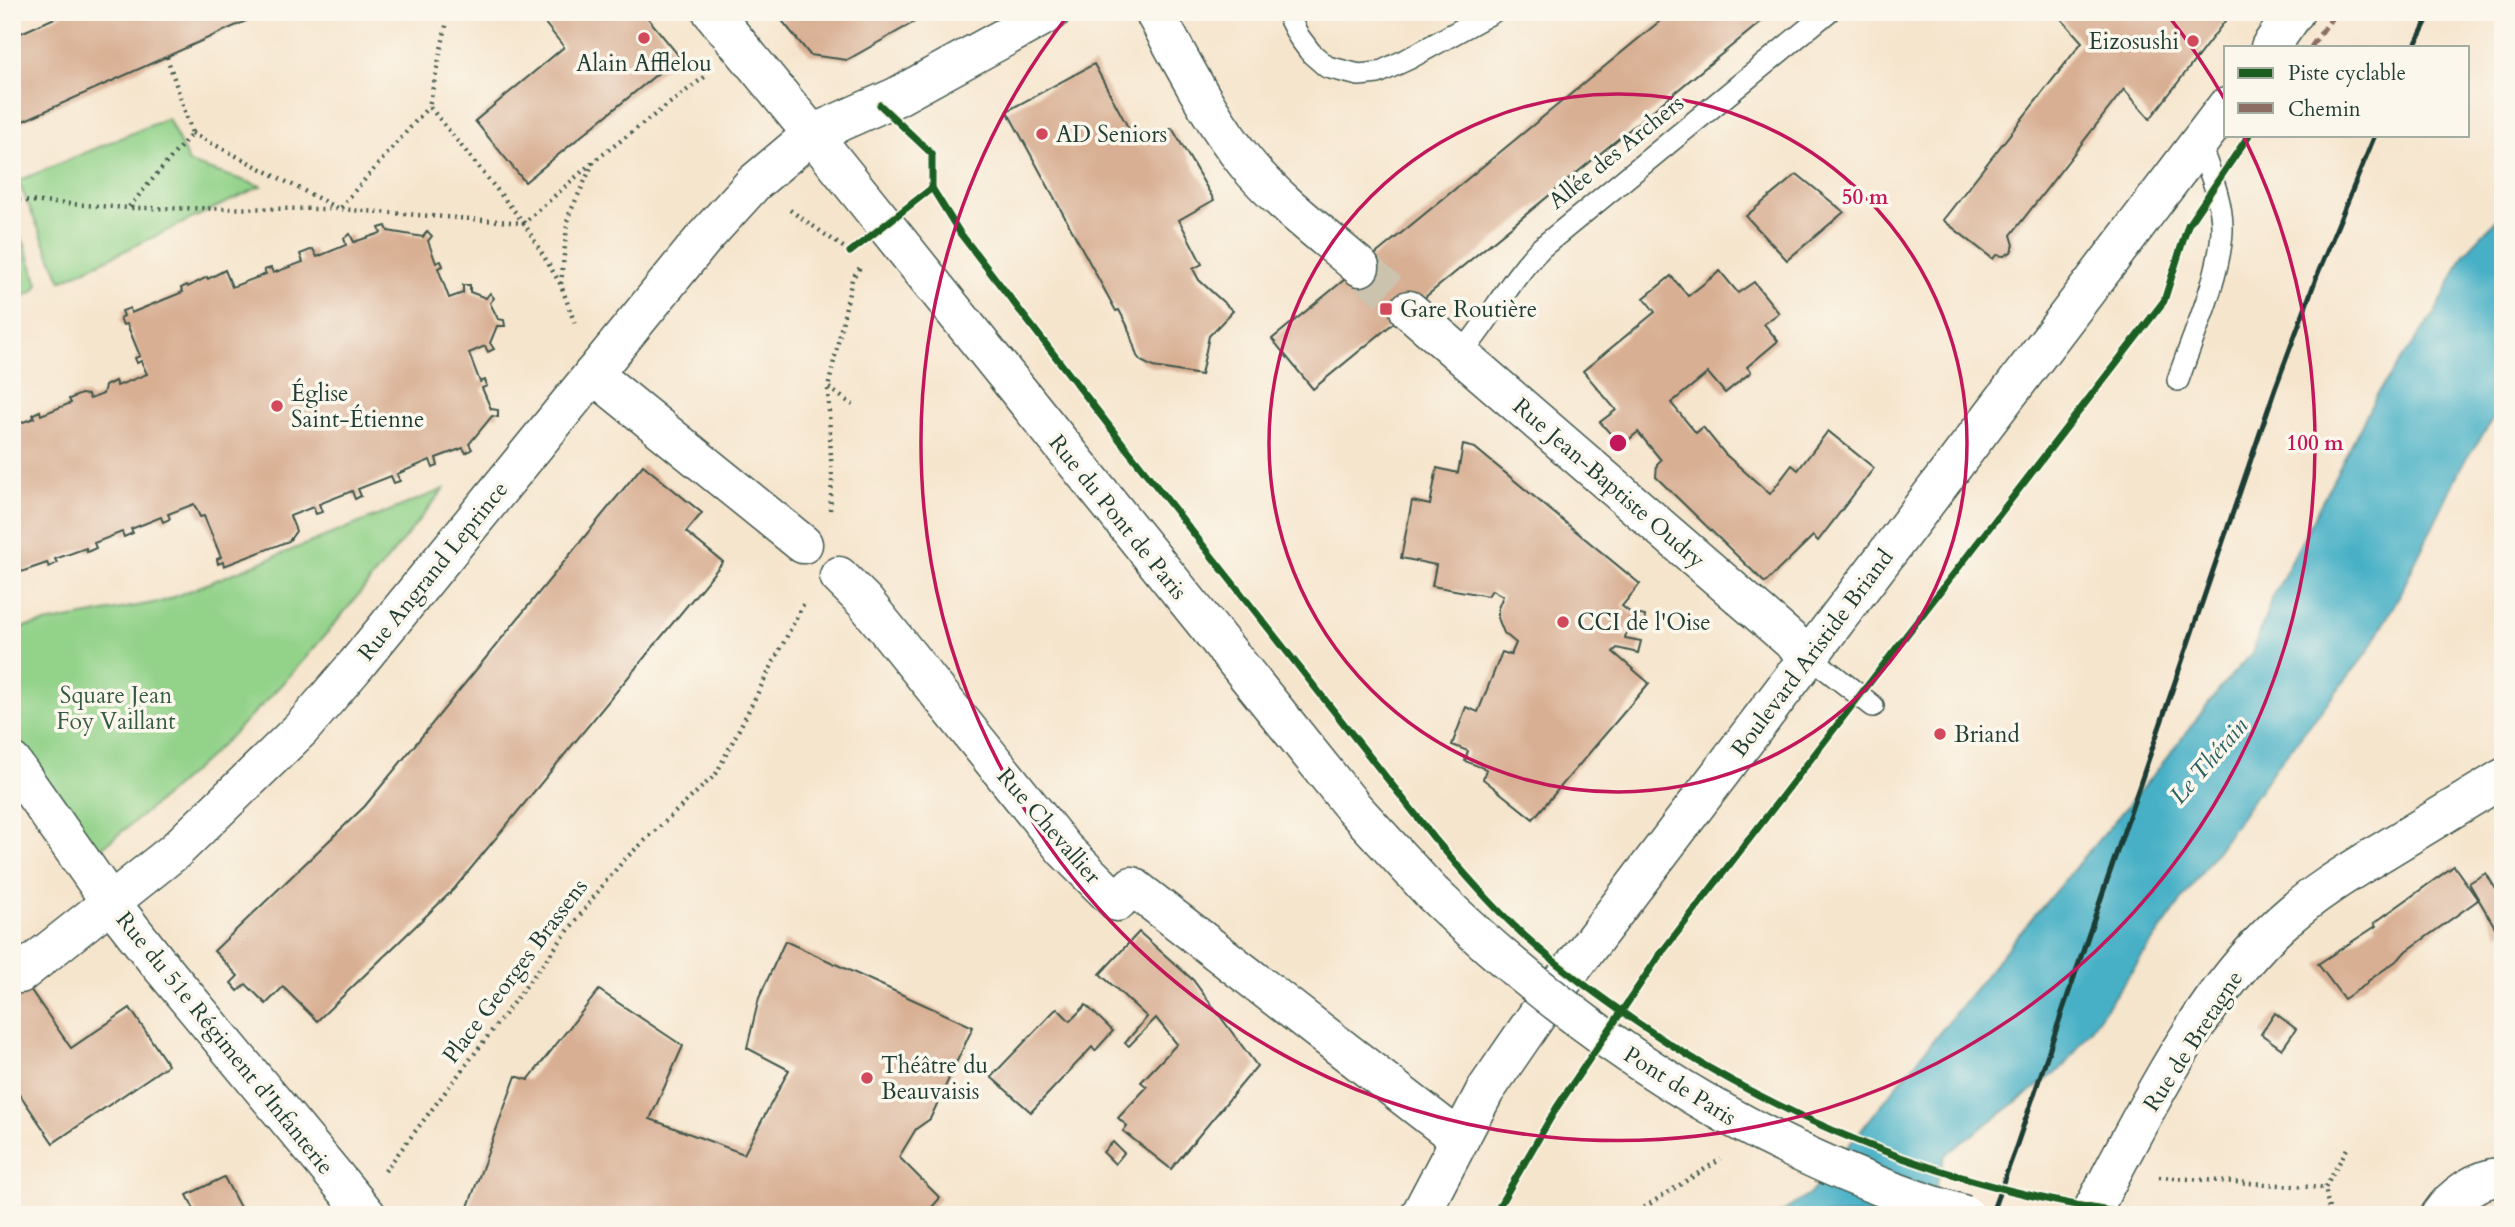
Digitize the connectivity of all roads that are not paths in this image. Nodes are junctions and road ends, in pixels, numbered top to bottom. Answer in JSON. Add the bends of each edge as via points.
{"nodes":[{"id":1,"x":712,"y":12,"type":"edge"},
{"id":2,"x":1051,"y":12,"type":"edge"},
{"id":3,"x":1154,"y":12,"type":"edge"},
{"id":4,"x":1493,"y":12,"type":"edge"},
{"id":5,"x":1828,"y":12,"type":"edge"},
{"id":6,"x":2295,"y":12,"type":"edge"},
{"id":7,"x":1286,"y":14,"type":"edge"},
{"id":8,"x":2271,"y":46,"type":"edge"},
{"id":9,"x":2224,"y":110,"type":"edge"},
{"id":10,"x":811,"y":134,"type":"junction"},
{"id":11,"x":2199,"y":143,"type":"junction"},
{"id":12,"x":1360,"y":267,"type":"tunnel mouth"},
{"id":13,"x":1409,"y":310,"type":"tunnel mouth"},
{"id":14,"x":1460,"y":355,"type":"junction"},
{"id":15,"x":593,"y":374,"type":"junction"},
{"id":16,"x":2178,"y":380,"type":"dead end"},
{"id":17,"x":803,"y":544,"type":"dead end"},
{"id":18,"x":839,"y":576,"type":"dead end"},
{"id":19,"x":1809,"y":656,"type":"junction"},
{"id":20,"x":1872,"y":706,"type":"dead end"},
{"id":21,"x":12,"y":762,"type":"edge"},
{"id":22,"x":2503,"y":778,"type":"edge"},
{"id":23,"x":1432,"y":893,"type":"joint"},
{"id":24,"x":111,"y":903,"type":"junction"},
{"id":25,"x":20,"y":974,"type":"dead end"},
{"id":26,"x":1459,"y":1139,"type":"junction"},
{"id":27,"x":2503,"y":1176,"type":"edge"},
{"id":28,"x":363,"y":1210,"type":"edge"},
{"id":29,"x":1420,"y":1215,"type":"edge"},
{"id":30,"x":1965,"y":1215,"type":"edge"},
{"id":31,"x":2090,"y":1215,"type":"edge"},
{"id":32,"x":2440,"y":1215,"type":"edge"}],
"edges":[{"from":1,"to":10,"type":"street","name":"Rue du Pont de Paris"},
{"from":2,"to":10,"type":"street","name":"Rue Angrand Leprince","via":[[888,101]]},
{"from":3,"to":12,"type":"street","via":[[1214,118],[1246,163]]},
{"from":4,"to":7,"type":"lane","via":[[1408,59],[1378,73],[1359,75],[1327,67],[1311,53]]},
{"from":5,"to":14,"type":"lane","name":"Allée des Archers","via":[[1541,248]]},
{"from":6,"to":8,"type":"street"},
{"from":9,"to":11,"type":"street","name":"Boulevard Aristide Briand"},
{"from":10,"to":15,"type":"street","name":"Rue Angrand Leprince","via":[[739,198]]},
{"from":10,"to":23,"type":"street","name":"Rue du Pont de Paris","via":[[1344,796]]},
{"from":11,"to":16,"type":"lane","via":[[2222,231],[2209,290]]},
{"from":11,"to":19,"type":"street","name":"Boulevard Aristide Briand"},
{"from":13,"to":14,"type":"street","name":"Rue Jean-Baptiste Oudry"},
{"from":14,"to":19,"type":"street","name":"Rue Jean-Baptiste Oudry"},
{"from":15,"to":17,"type":"street"},
{"from":15,"to":24,"type":"street","name":"Rue Angrand Leprince","via":[[301,729],[175,851]]},
{"from":18,"to":26,"type":"street","name":"Rue Chevallier","via":[[1065,849],[1117,902],[1132,886]]},
{"from":19,"to":20,"type":"lane"},
{"from":19,"to":26,"type":"street","name":"Boulevard Aristide Briand","via":[[1542,1007]]},
{"from":21,"to":24,"type":"street","name":"Rue du 51e Régiment d'Infanterie"},
{"from":22,"to":31,"type":"street","name":"Rue de Bretagne","via":[[2348,873],[2281,923],[2239,968],[2202,1018]]},
{"from":23,"to":30,"type":"street","name":"Pont de Paris","bridge":true,"via":[[1548,996],[1696,1098],[1829,1166]]},
{"from":24,"to":25,"type":"street","name":"Rue Angrand Leprince"},
{"from":24,"to":28,"type":"street","name":"Rue du 51e Régiment d'Infanterie"},
{"from":26,"to":29,"type":"street","name":"Boulevard Aristide Briand"},
{"from":27,"to":32,"type":"street","via":[[2473,1185]]}]}
